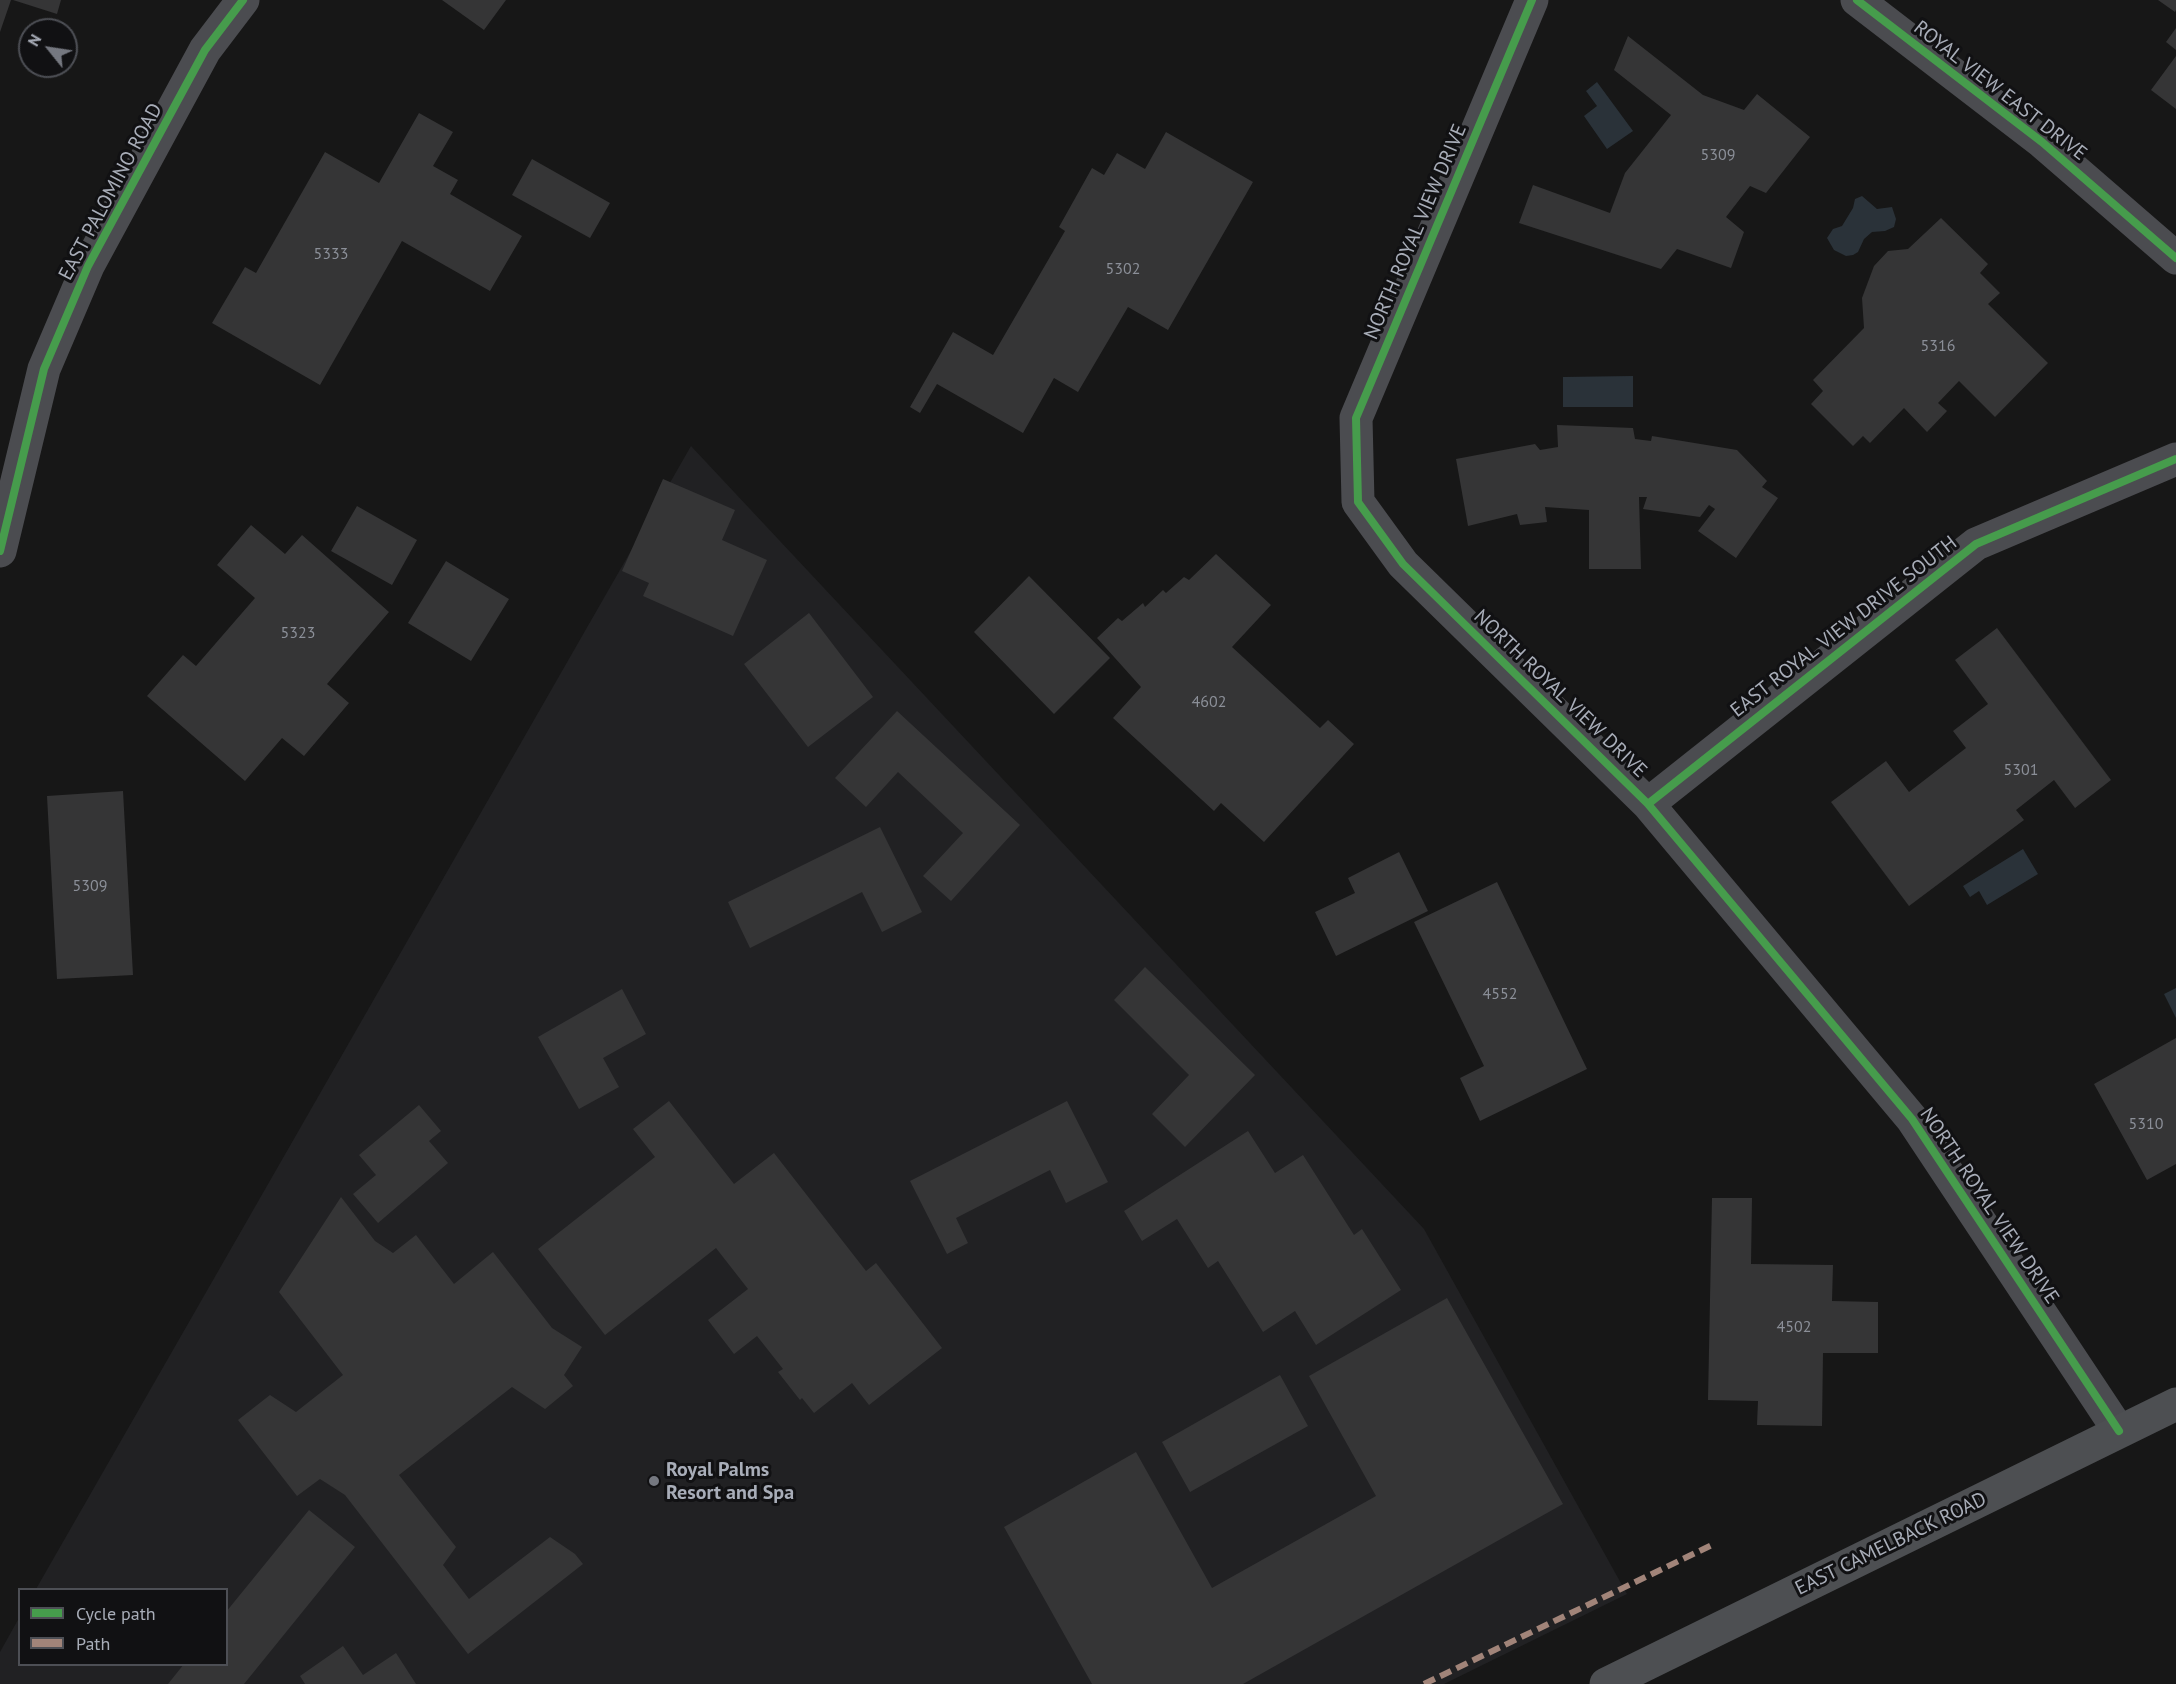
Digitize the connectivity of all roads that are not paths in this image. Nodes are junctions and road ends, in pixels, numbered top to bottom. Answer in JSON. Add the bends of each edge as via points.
{"nodes":[{"id":1,"x":243,"y":0,"type":"edge"},
{"id":2,"x":1532,"y":0,"type":"edge"},
{"id":3,"x":1857,"y":0,"type":"edge"},
{"id":4,"x":2176,"y":258,"type":"edge"},
{"id":5,"x":2176,"y":459,"type":"edge"},
{"id":6,"x":0,"y":551,"type":"edge"},
{"id":7,"x":1648,"y":804,"type":"junction"},
{"id":8,"x":2176,"y":1404,"type":"edge"},
{"id":9,"x":2119,"y":1431,"type":"junction"},
{"id":10,"x":1606,"y":1684,"type":"edge"}],
"edges":[{"from":1,"to":6,"type":"street","name":"EAST PALOMINO ROAD","via":[[205,50],[88,266],[44,369]]},
{"from":2,"to":7,"type":"street","name":"NORTH ROYAL VIEW DRIVE","via":[[1356,418],[1358,502],[1403,564]]},
{"from":3,"to":4,"type":"street","name":"ROYAL VIEW EAST DRIVE","via":[[2042,142]]},
{"from":5,"to":7,"type":"street","name":"EAST ROYAL VIEW DRIVE SOUTH","via":[[1976,544]]},
{"from":7,"to":9,"type":"street","name":"NORTH ROYAL VIEW DRIVE","via":[[1912,1119]]},
{"from":8,"to":9,"type":"main road","name":"EAST CAMELBACK ROAD"},
{"from":9,"to":10,"type":"main road","name":"EAST CAMELBACK ROAD"}]}
